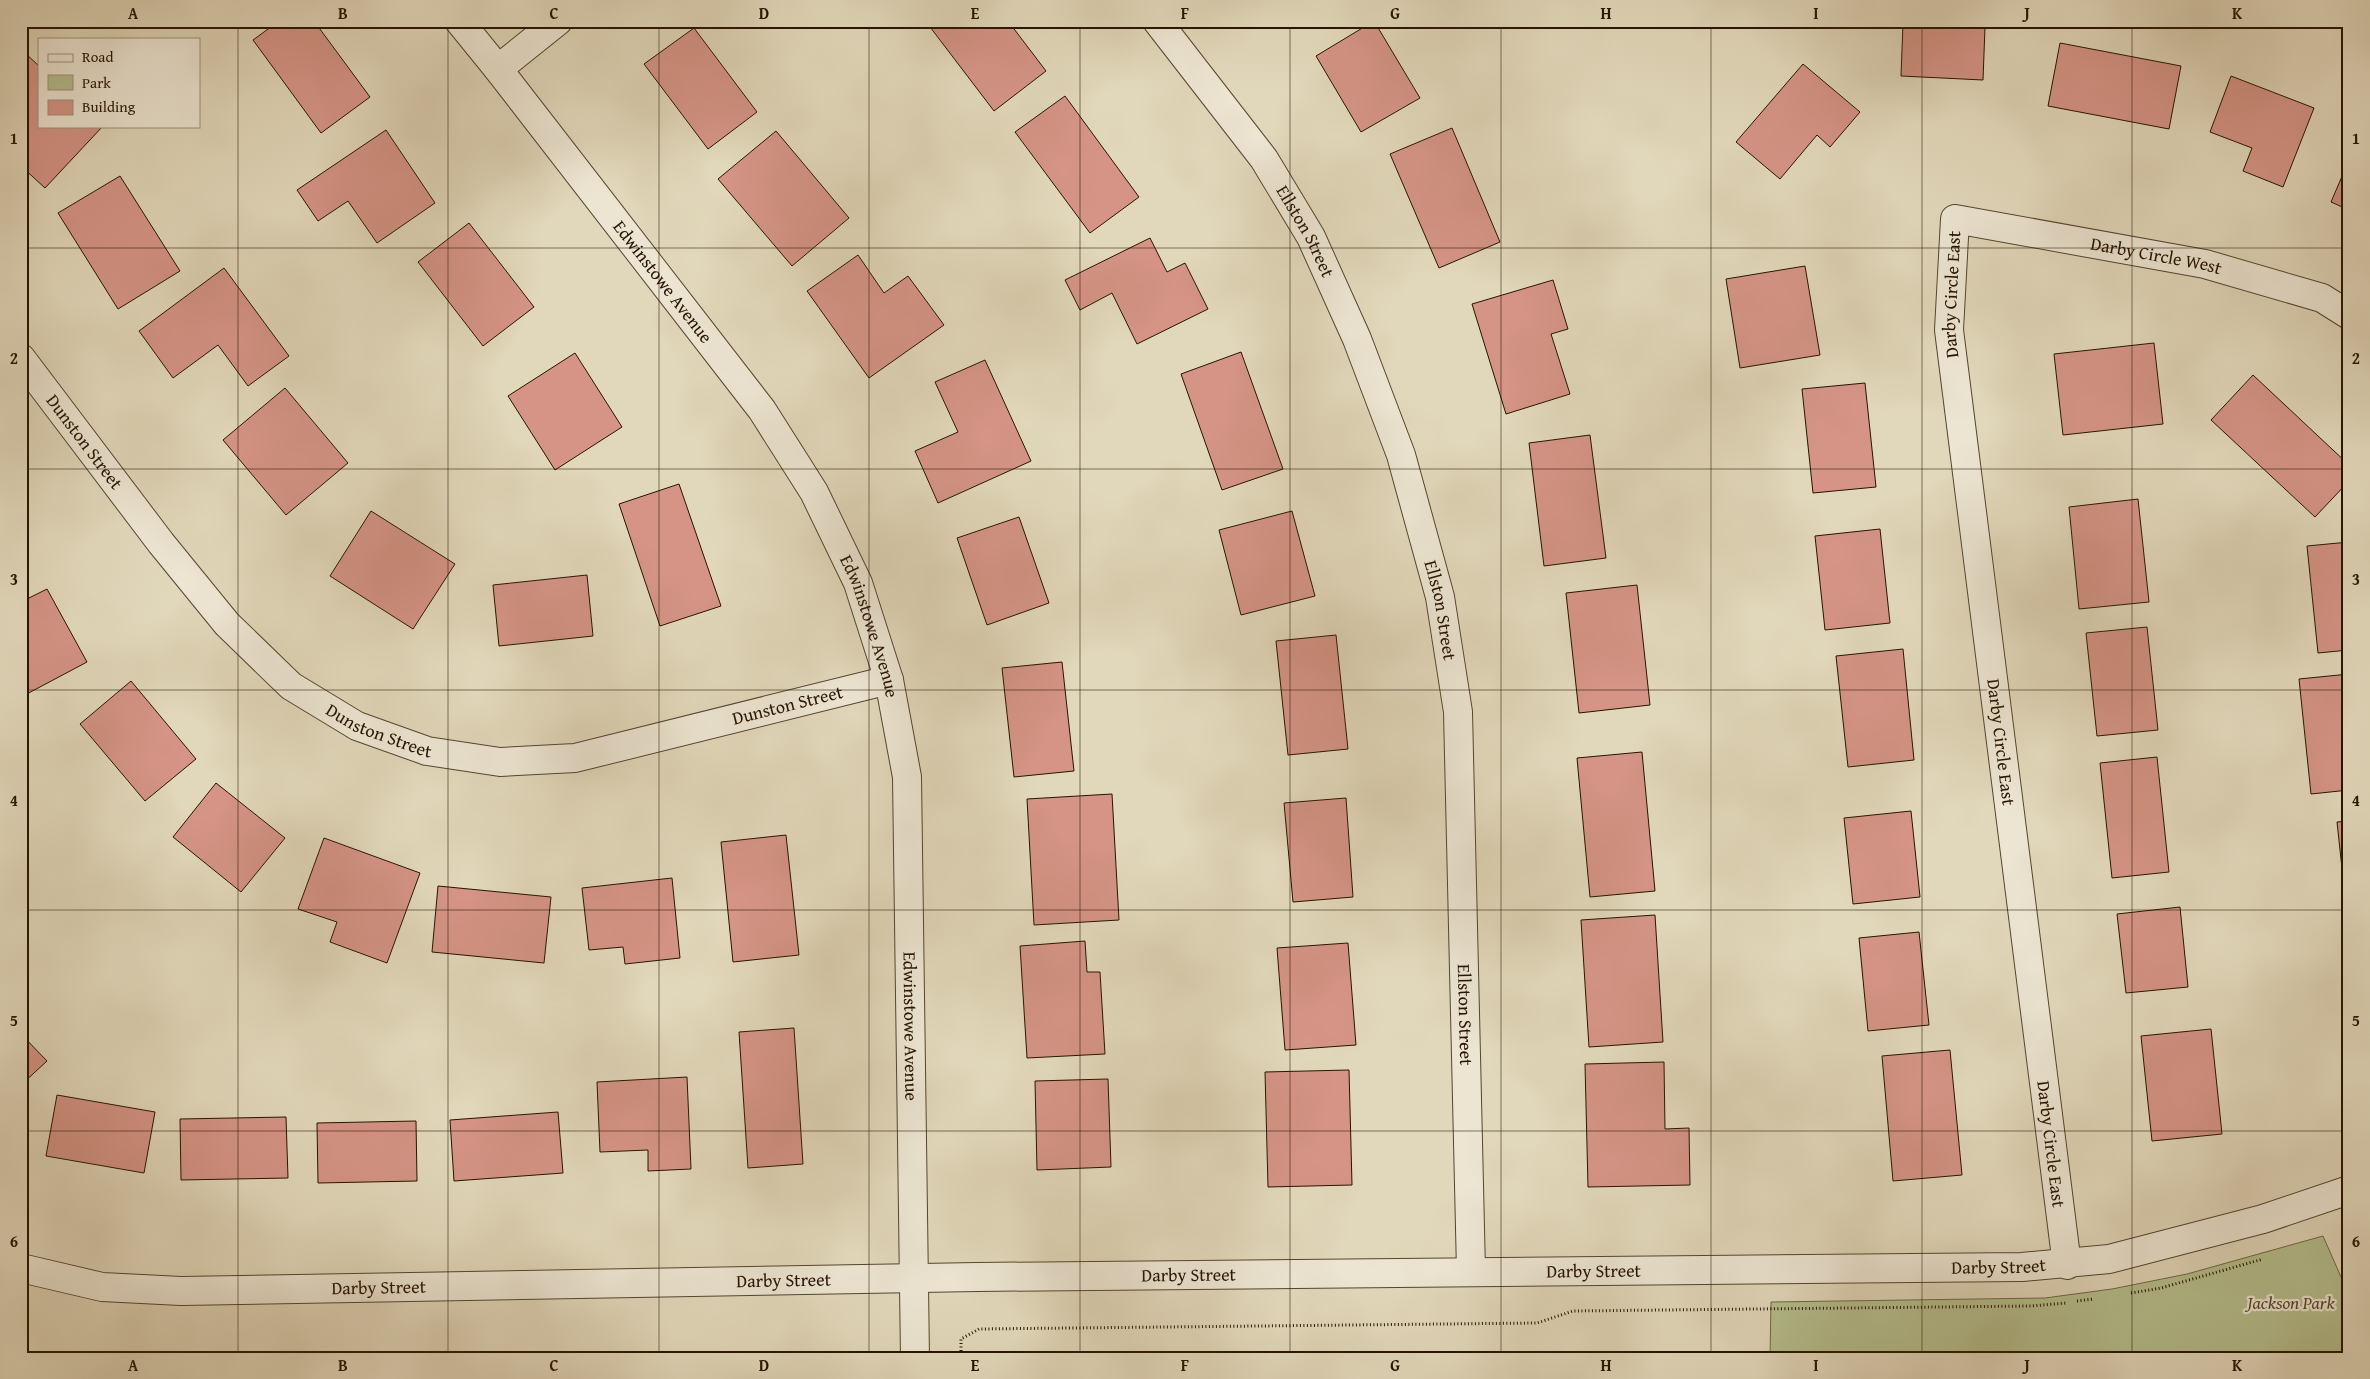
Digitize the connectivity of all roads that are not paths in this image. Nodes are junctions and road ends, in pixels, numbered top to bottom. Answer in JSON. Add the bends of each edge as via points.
{"nodes":[{"id":1,"x":459,"y":21,"type":"edge"},
{"id":2,"x":558,"y":21,"type":"edge"},
{"id":3,"x":1157,"y":21,"type":"edge"},
{"id":4,"x":498,"y":69,"type":"junction"},
{"id":5,"x":1955,"y":219,"type":"joint"},
{"id":6,"x":2349,"y":315,"type":"edge"},
{"id":7,"x":21,"y":358,"type":"edge"},
{"id":8,"x":889,"y":680,"type":"junction"},
{"id":9,"x":2349,"y":1190,"type":"edge"},
{"id":10,"x":2067,"y":1265,"type":"junction"},
{"id":11,"x":21,"y":1268,"type":"edge"},
{"id":12,"x":1470,"y":1271,"type":"junction"},
{"id":13,"x":914,"y":1278,"type":"junction"},
{"id":14,"x":915,"y":1358,"type":"edge"}],
"edges":[{"from":1,"to":4,"type":"street","name":"Edwinstowe Avenue"},
{"from":2,"to":4,"type":"street"},
{"from":3,"to":12,"type":"street","name":"Ellston Street","via":[[1264,159],[1311,237],[1357,339],[1401,455],[1440,597],[1458,712]]},
{"from":4,"to":8,"type":"street","name":"Edwinstowe Avenue","via":[[772,427],[814,492],[858,582]]},
{"from":5,"to":6,"type":"street","name":"Darby Circle West","via":[[2205,264],[2322,298]]},
{"from":5,"to":10,"type":"street","name":"Darby Circle East","via":[[1949,330]]},
{"from":7,"to":8,"type":"street","name":"Dunston Street","via":[[161,543],[227,624],[291,686],[357,726],[427,750],[500,762],[575,758]]},
{"from":8,"to":13,"type":"street","name":"Edwinstowe Avenue","via":[[907,777]]},
{"from":9,"to":10,"type":"street","name":"Darby Street","via":[[2263,1219],[2174,1243],[2109,1259]]},
{"from":10,"to":12,"type":"street","name":"Darby Street"},
{"from":11,"to":13,"type":"street","name":"Darby Street","via":[[102,1287],[181,1291]]},
{"from":12,"to":13,"type":"street","name":"Darby Street"},
{"from":13,"to":14,"type":"street","name":"Edwinstowe Avenue"}]}
